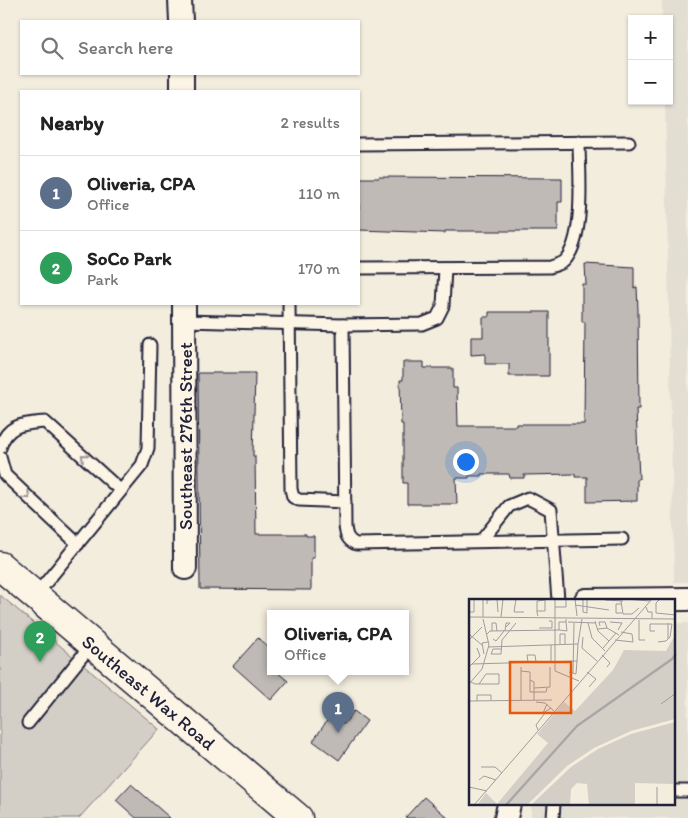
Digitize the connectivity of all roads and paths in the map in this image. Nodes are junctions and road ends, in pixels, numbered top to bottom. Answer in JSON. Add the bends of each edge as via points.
{"nodes":[{"id":1,"x":180,"y":0,"type":"edge"},
{"id":2,"x":181,"y":20,"type":"edge"},
{"id":3,"x":182,"y":75,"type":"edge"},
{"id":4,"x":182,"y":90,"type":"edge"},
{"id":5,"x":579,"y":142,"type":"junction"},
{"id":6,"x":629,"y":142,"type":"dead end"},
{"id":7,"x":360,"y":144,"type":"edge"},
{"id":8,"x":360,"y":268,"type":"edge"},
{"id":9,"x":444,"y":268,"type":"junction"},
{"id":10,"x":289,"y":305,"type":"edge"},
{"id":11,"x":184,"y":312,"type":"edge"},
{"id":12,"x":288,"y":323,"type":"junction"},
{"id":13,"x":343,"y":325,"type":"junction"},
{"id":14,"x":150,"y":345,"type":"dead end"},
{"id":15,"x":0,"y":448,"type":"edge"},
{"id":16,"x":0,"y":457,"type":"edge"},
{"id":17,"x":3,"y":473,"type":"edge"},
{"id":18,"x":120,"y":490,"type":"junction"},
{"id":19,"x":345,"y":502,"type":"junction"},
{"id":20,"x":622,"y":539,"type":"dead end"},
{"id":21,"x":555,"y":540,"type":"junction"},
{"id":22,"x":481,"y":541,"type":"junction"},
{"id":23,"x":78,"y":544,"type":"junction"},
{"id":24,"x":0,"y":566,"type":"edge"},
{"id":25,"x":186,"y":568,"type":"dead end"},
{"id":26,"x":35,"y":596,"type":"junction"},
{"id":27,"x":558,"y":599,"type":"edge"},
{"id":28,"x":92,"y":644,"type":"junction"},
{"id":29,"x":28,"y":723,"type":"dead end"},
{"id":30,"x":298,"y":818,"type":"edge"}],
"edges":[{"from":1,"to":2,"type":"street"},
{"from":3,"to":4,"type":"street"},
{"from":5,"to":6,"type":"lane"},
{"from":5,"to":7,"type":"lane"},
{"from":5,"to":9,"type":"lane","via":[[577,236],[563,262],[550,267]]},
{"from":8,"to":9,"type":"lane"},
{"from":9,"to":13,"type":"lane","via":[[443,306],[437,318],[422,324]]},
{"from":10,"to":12,"type":"lane"},
{"from":11,"to":12,"type":"lane"},
{"from":11,"to":25,"type":"street","name":"Southeast 276th Street"},
{"from":12,"to":13,"type":"lane"},
{"from":12,"to":19,"type":"lane","via":[[290,489],[293,497],[299,500]]},
{"from":13,"to":19,"type":"lane"},
{"from":14,"to":18,"type":"lane","via":[[148,448],[142,465]]},
{"from":18,"to":15,"type":"lane","one_way":true,"via":[[45,422],[22,424],[4,435]]},
{"from":16,"to":17,"type":"lane"},
{"from":17,"to":23,"type":"lane","one_way":true},
{"from":18,"to":23,"type":"lane"},
{"from":19,"to":22,"type":"lane","via":[[346,536],[356,544]]},
{"from":20,"to":21,"type":"lane"},
{"from":21,"to":22,"type":"lane"},
{"from":21,"to":22,"type":"lane","via":[[552,510],[528,498],[509,506]]},
{"from":21,"to":27,"type":"lane"},
{"from":23,"to":26,"type":"lane"},
{"from":24,"to":26,"type":"street","name":"Southeast Wax Road"},
{"from":26,"to":28,"type":"street","name":"Southeast Wax Road"},
{"from":28,"to":29,"type":"lane"},
{"from":28,"to":30,"type":"street","name":"Southeast Wax Road"}]}
